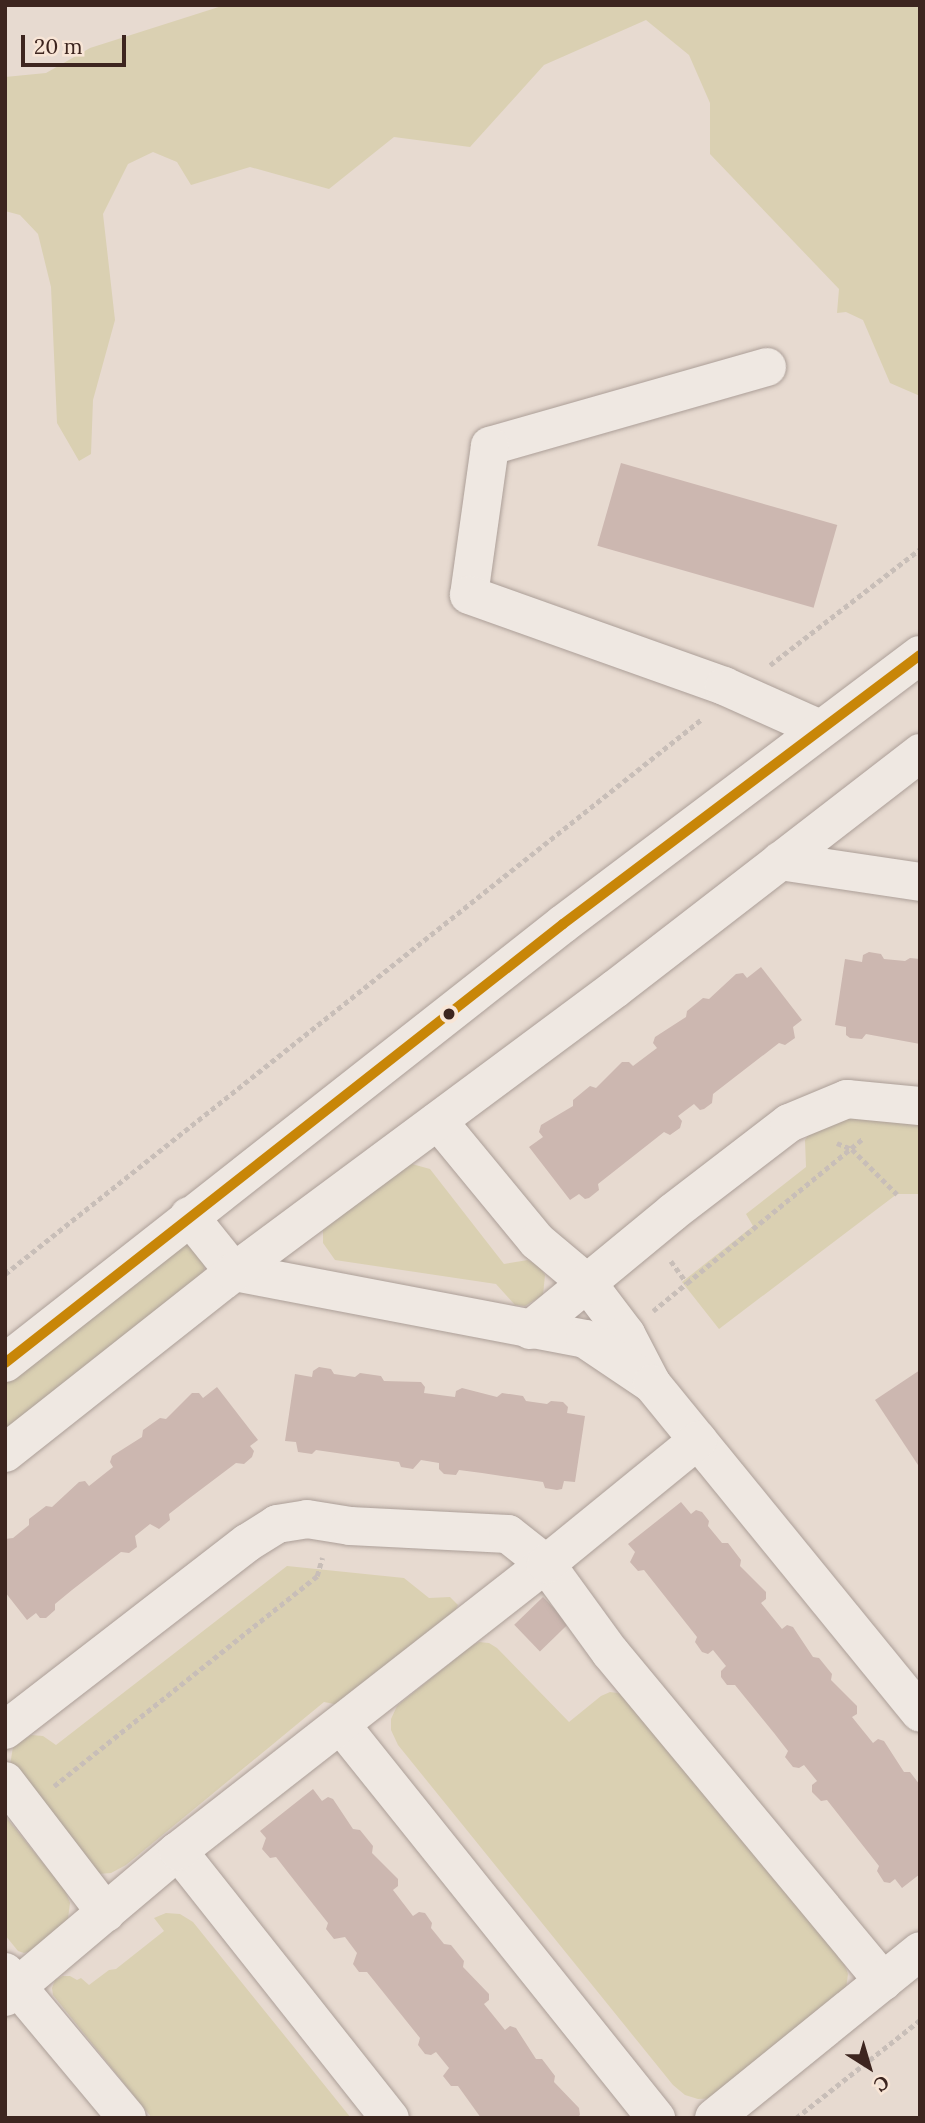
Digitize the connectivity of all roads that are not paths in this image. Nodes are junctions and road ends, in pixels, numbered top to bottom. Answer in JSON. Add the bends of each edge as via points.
{"nodes":[{"id":1,"x":767,"y":367,"type":"dead end"},
{"id":2,"x":920,"y":655,"type":"edge"},
{"id":3,"x":820,"y":729,"type":"junction"},
{"id":4,"x":920,"y":753,"type":"edge"},
{"id":5,"x":780,"y":861,"type":"junction"},
{"id":6,"x":920,"y":883,"type":"edge"},
{"id":7,"x":907,"y":1105,"type":"edge"},
{"id":8,"x":438,"y":1121,"type":"junction"},
{"id":9,"x":189,"y":1216,"type":"junction"},
{"id":10,"x":234,"y":1272,"type":"junction"},
{"id":11,"x":587,"y":1284,"type":"junction"},
{"id":12,"x":530,"y":1330,"type":"junction"},
{"id":13,"x":5,"y":1363,"type":"edge"},
{"id":14,"x":652,"y":1384,"type":"junction"},
{"id":15,"x":698,"y":1440,"type":"junction"},
{"id":16,"x":5,"y":1453,"type":"edge"},
{"id":17,"x":546,"y":1564,"type":"junction"},
{"id":18,"x":920,"y":1713,"type":"edge"},
{"id":19,"x":341,"y":1724,"type":"junction"},
{"id":20,"x":5,"y":1730,"type":"edge"},
{"id":21,"x":15,"y":1795,"type":"edge"},
{"id":22,"x":178,"y":1851,"type":"junction"},
{"id":23,"x":106,"y":1913,"type":"junction"},
{"id":24,"x":920,"y":1951,"type":"edge"},
{"id":25,"x":883,"y":1981,"type":"junction"},
{"id":26,"x":10,"y":1985,"type":"edge"},
{"id":27,"x":127,"y":2118,"type":"edge"},
{"id":28,"x":390,"y":2118,"type":"edge"},
{"id":29,"x":656,"y":2118,"type":"edge"},
{"id":30,"x":713,"y":2118,"type":"edge"}],
"edges":[{"from":1,"to":3,"type":"street","via":[[491,446],[468,595],[735,692]]},
{"from":2,"to":3,"type":"street"},
{"from":3,"to":9,"type":"street"},
{"from":4,"to":5,"type":"street"},
{"from":5,"to":6,"type":"street"},
{"from":5,"to":8,"type":"street"},
{"from":7,"to":11,"type":"street","via":[[846,1099],[789,1123]]},
{"from":8,"to":10,"type":"street"},
{"from":8,"to":11,"type":"street","via":[[537,1241]]},
{"from":9,"to":10,"type":"street"},
{"from":9,"to":13,"type":"street"},
{"from":10,"to":12,"type":"street"},
{"from":10,"to":16,"type":"street"},
{"from":11,"to":12,"type":"street"},
{"from":11,"to":14,"type":"street","via":[[626,1334]]},
{"from":12,"to":14,"type":"street","via":[[585,1339]]},
{"from":14,"to":15,"type":"street"},
{"from":15,"to":17,"type":"street"},
{"from":15,"to":18,"type":"street"},
{"from":17,"to":19,"type":"street"},
{"from":17,"to":20,"type":"street","via":[[508,1534],[307,1519],[277,1524]]},
{"from":17,"to":25,"type":"street","via":[[610,1652]]},
{"from":19,"to":22,"type":"street"},
{"from":19,"to":29,"type":"street"},
{"from":21,"to":23,"type":"street"},
{"from":22,"to":23,"type":"street"},
{"from":22,"to":28,"type":"street"},
{"from":23,"to":26,"type":"street"},
{"from":24,"to":25,"type":"street"},
{"from":25,"to":30,"type":"street"},
{"from":26,"to":27,"type":"street"}]}
